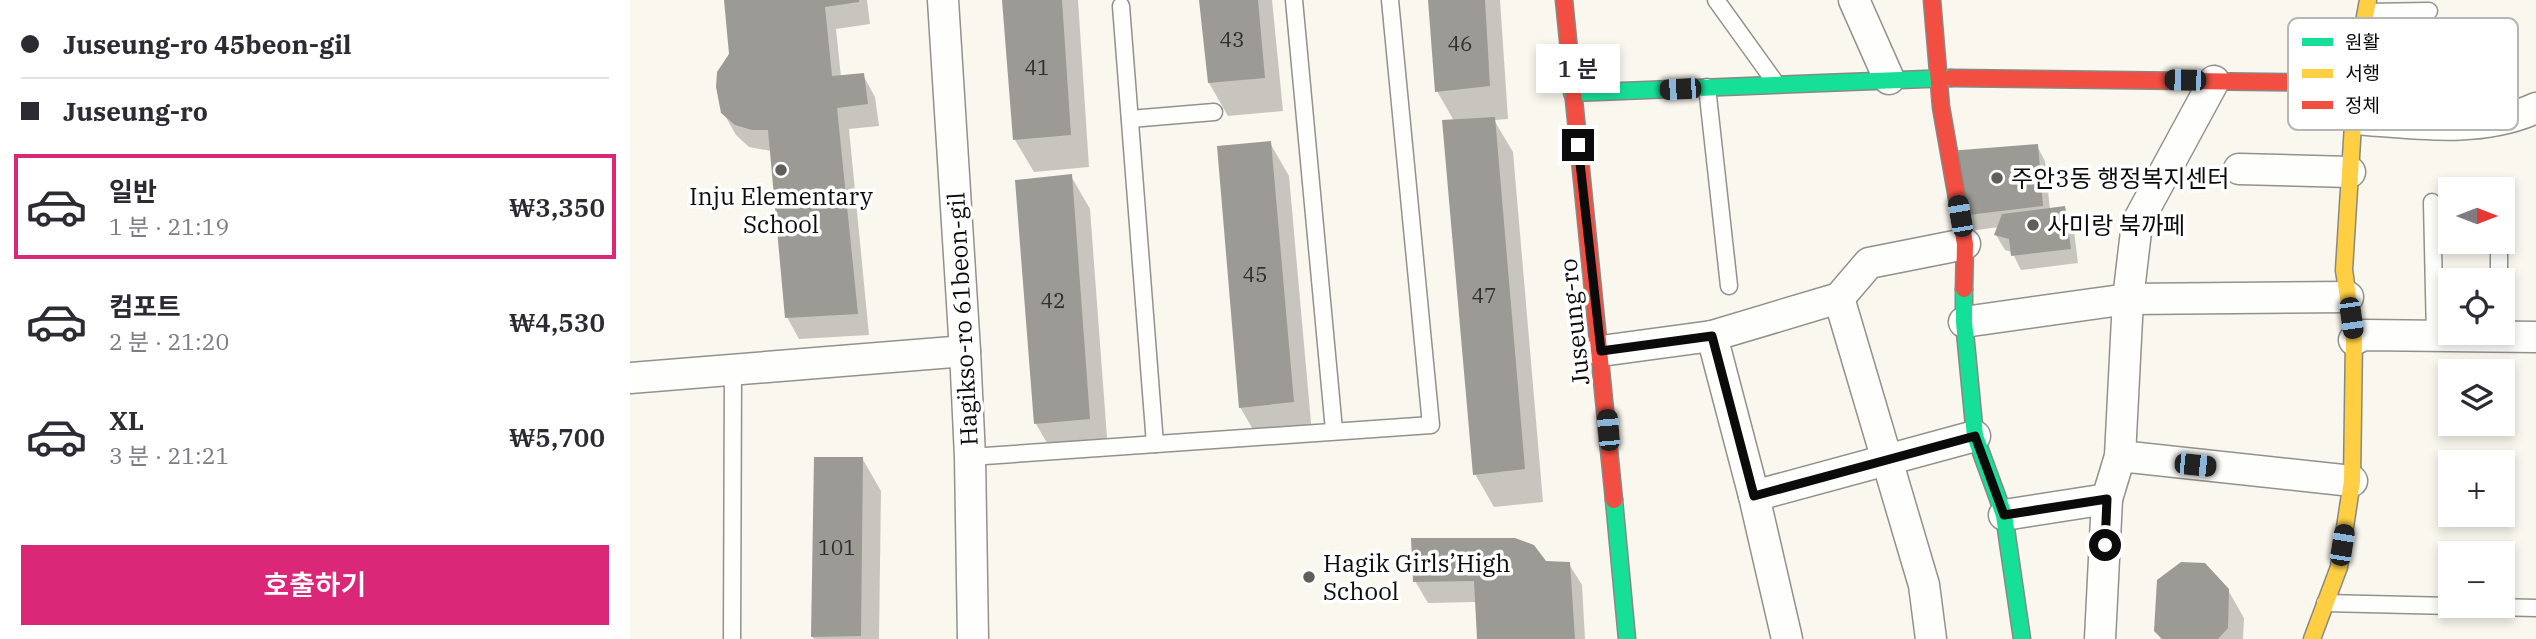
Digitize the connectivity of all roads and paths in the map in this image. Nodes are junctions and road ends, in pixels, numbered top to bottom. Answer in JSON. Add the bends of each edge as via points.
{"nodes":[{"id":1,"x":943,"y":0,"type":"edge"},
{"id":2,"x":1294,"y":0,"type":"edge"},
{"id":3,"x":1390,"y":0,"type":"edge"},
{"id":4,"x":1564,"y":0,"type":"edge"},
{"id":5,"x":1716,"y":0,"type":"edge"},
{"id":6,"x":1854,"y":0,"type":"edge"},
{"id":7,"x":1932,"y":0,"type":"edge"},
{"id":8,"x":1121,"y":6,"type":"dead end"},
{"id":9,"x":2367,"y":6,"type":"edge"},
{"id":10,"x":2429,"y":11,"type":"dead end"},
{"id":11,"x":1940,"y":78,"type":"junction"},
{"id":12,"x":1889,"y":79,"type":"junction"},
{"id":13,"x":2214,"y":81,"type":"junction"},
{"id":14,"x":2288,"y":82,"type":"edge"},
{"id":15,"x":1776,"y":84,"type":"junction"},
{"id":16,"x":1707,"y":87,"type":"junction"},
{"id":17,"x":1572,"y":93,"type":"junction"},
{"id":18,"x":2536,"y":108,"type":"edge"},
{"id":19,"x":1214,"y":112,"type":"dead end"},
{"id":20,"x":2518,"y":113,"type":"edge"},
{"id":21,"x":1130,"y":120,"type":"junction"},
{"id":22,"x":2353,"y":130,"type":"edge"},
{"id":23,"x":2239,"y":169,"type":"dead end"},
{"id":24,"x":2350,"y":172,"type":"junction"},
{"id":25,"x":2432,"y":202,"type":"dead end"},
{"id":26,"x":1965,"y":244,"type":"junction"},
{"id":27,"x":1729,"y":286,"type":"dead end"},
{"id":28,"x":2348,"y":297,"type":"junction"},
{"id":29,"x":1839,"y":298,"type":"junction"},
{"id":30,"x":2128,"y":299,"type":"junction"},
{"id":31,"x":1964,"y":323,"type":"junction"},
{"id":32,"x":1712,"y":336,"type":"junction"},
{"id":33,"x":2435,"y":336,"type":"junction"},
{"id":34,"x":2438,"y":336,"type":"edge"},
{"id":35,"x":2515,"y":336,"type":"edge"},
{"id":36,"x":2536,"y":337,"type":"edge"},
{"id":37,"x":2354,"y":340,"type":"junction"},
{"id":38,"x":965,"y":351,"type":"junction"},
{"id":39,"x":1601,"y":351,"type":"junction"},
{"id":40,"x":733,"y":369,"type":"junction"},
{"id":41,"x":630,"y":378,"type":"edge"},
{"id":42,"x":1334,"y":430,"type":"dead end"},
{"id":43,"x":1975,"y":436,"type":"junction"},
{"id":44,"x":1155,"y":444,"type":"junction"},
{"id":45,"x":2120,"y":456,"type":"junction"},
{"id":46,"x":970,"y":457,"type":"junction"},
{"id":47,"x":1887,"y":461,"type":"junction"},
{"id":48,"x":2352,"y":481,"type":"junction"},
{"id":49,"x":1754,"y":496,"type":"junction"},
{"id":50,"x":2107,"y":499,"type":"junction"},
{"id":51,"x":2004,"y":515,"type":"junction"},
{"id":52,"x":2325,"y":603,"type":"junction"},
{"id":53,"x":2536,"y":608,"type":"edge"},
{"id":54,"x":732,"y":639,"type":"edge"},
{"id":55,"x":973,"y":639,"type":"edge"},
{"id":56,"x":1626,"y":639,"type":"edge"},
{"id":57,"x":1787,"y":639,"type":"edge"},
{"id":58,"x":1931,"y":639,"type":"edge"},
{"id":59,"x":2022,"y":639,"type":"edge"},
{"id":60,"x":2100,"y":639,"type":"edge"},
{"id":61,"x":2312,"y":639,"type":"edge"}],
"edges":[{"from":1,"to":38,"type":"street","name":"Hagikso-ro 61beon-gil"},
{"from":2,"to":42,"type":"lane"},
{"from":3,"to":44,"type":"lane","via":[[1431,425]]},
{"from":4,"to":17,"type":"street","name":"Juseung-ro"},
{"from":5,"to":15,"type":"lane"},
{"from":6,"to":12,"type":"street"},
{"from":7,"to":11,"type":"street"},
{"from":8,"to":21,"type":"lane"},
{"from":9,"to":10,"type":"lane"},
{"from":11,"to":12,"type":"street"},
{"from":11,"to":13,"type":"street"},
{"from":11,"to":26,"type":"street"},
{"from":12,"to":15,"type":"street"},
{"from":13,"to":14,"type":"street"},
{"from":13,"to":30,"type":"street","via":[[2137,223]]},
{"from":15,"to":16,"type":"street"},
{"from":16,"to":17,"type":"street"},
{"from":16,"to":27,"type":"lane"},
{"from":17,"to":39,"type":"street","name":"Juseung-ro"},
{"from":18,"to":20,"type":"street"},
{"from":19,"to":21,"type":"lane"},
{"from":21,"to":44,"type":"lane"},
{"from":22,"to":24,"type":"street"},
{"from":23,"to":24,"type":"street"},
{"from":24,"to":28,"type":"street","via":[[2344,270]]},
{"from":25,"to":33,"type":"lane"},
{"from":26,"to":29,"type":"street","via":[[1869,263]]},
{"from":26,"to":31,"type":"street"},
{"from":28,"to":30,"type":"street"},
{"from":28,"to":37,"type":"street"},
{"from":29,"to":32,"type":"street"},
{"from":29,"to":47,"type":"street"},
{"from":30,"to":31,"type":"street"},
{"from":30,"to":45,"type":"street"},
{"from":31,"to":43,"type":"street"},
{"from":32,"to":39,"type":"street"},
{"from":32,"to":49,"type":"street"},
{"from":33,"to":34,"type":"street"},
{"from":33,"to":37,"type":"street","via":[[2363,335]]},
{"from":35,"to":36,"type":"street"},
{"from":37,"to":48,"type":"street"},
{"from":38,"to":40,"type":"street"},
{"from":38,"to":46,"type":"street","name":"Hagikso-ro 61beon-gil"},
{"from":39,"to":56,"type":"street","name":"Juseung-ro"},
{"from":40,"to":41,"type":"street"},
{"from":40,"to":54,"type":"lane"},
{"from":43,"to":47,"type":"street"},
{"from":43,"to":51,"type":"street"},
{"from":44,"to":46,"type":"lane"},
{"from":45,"to":48,"type":"street"},
{"from":45,"to":50,"type":"street"},
{"from":46,"to":55,"type":"street","name":"Hagikso-ro 61beon-gil"},
{"from":47,"to":49,"type":"street"},
{"from":47,"to":58,"type":"street","via":[[1924,585]]},
{"from":48,"to":52,"type":"street","via":[[2339,567]]},
{"from":49,"to":57,"type":"street"},
{"from":50,"to":51,"type":"street"},
{"from":50,"to":60,"type":"street"},
{"from":51,"to":59,"type":"street"},
{"from":52,"to":53,"type":"lane"},
{"from":52,"to":61,"type":"street"}]}
